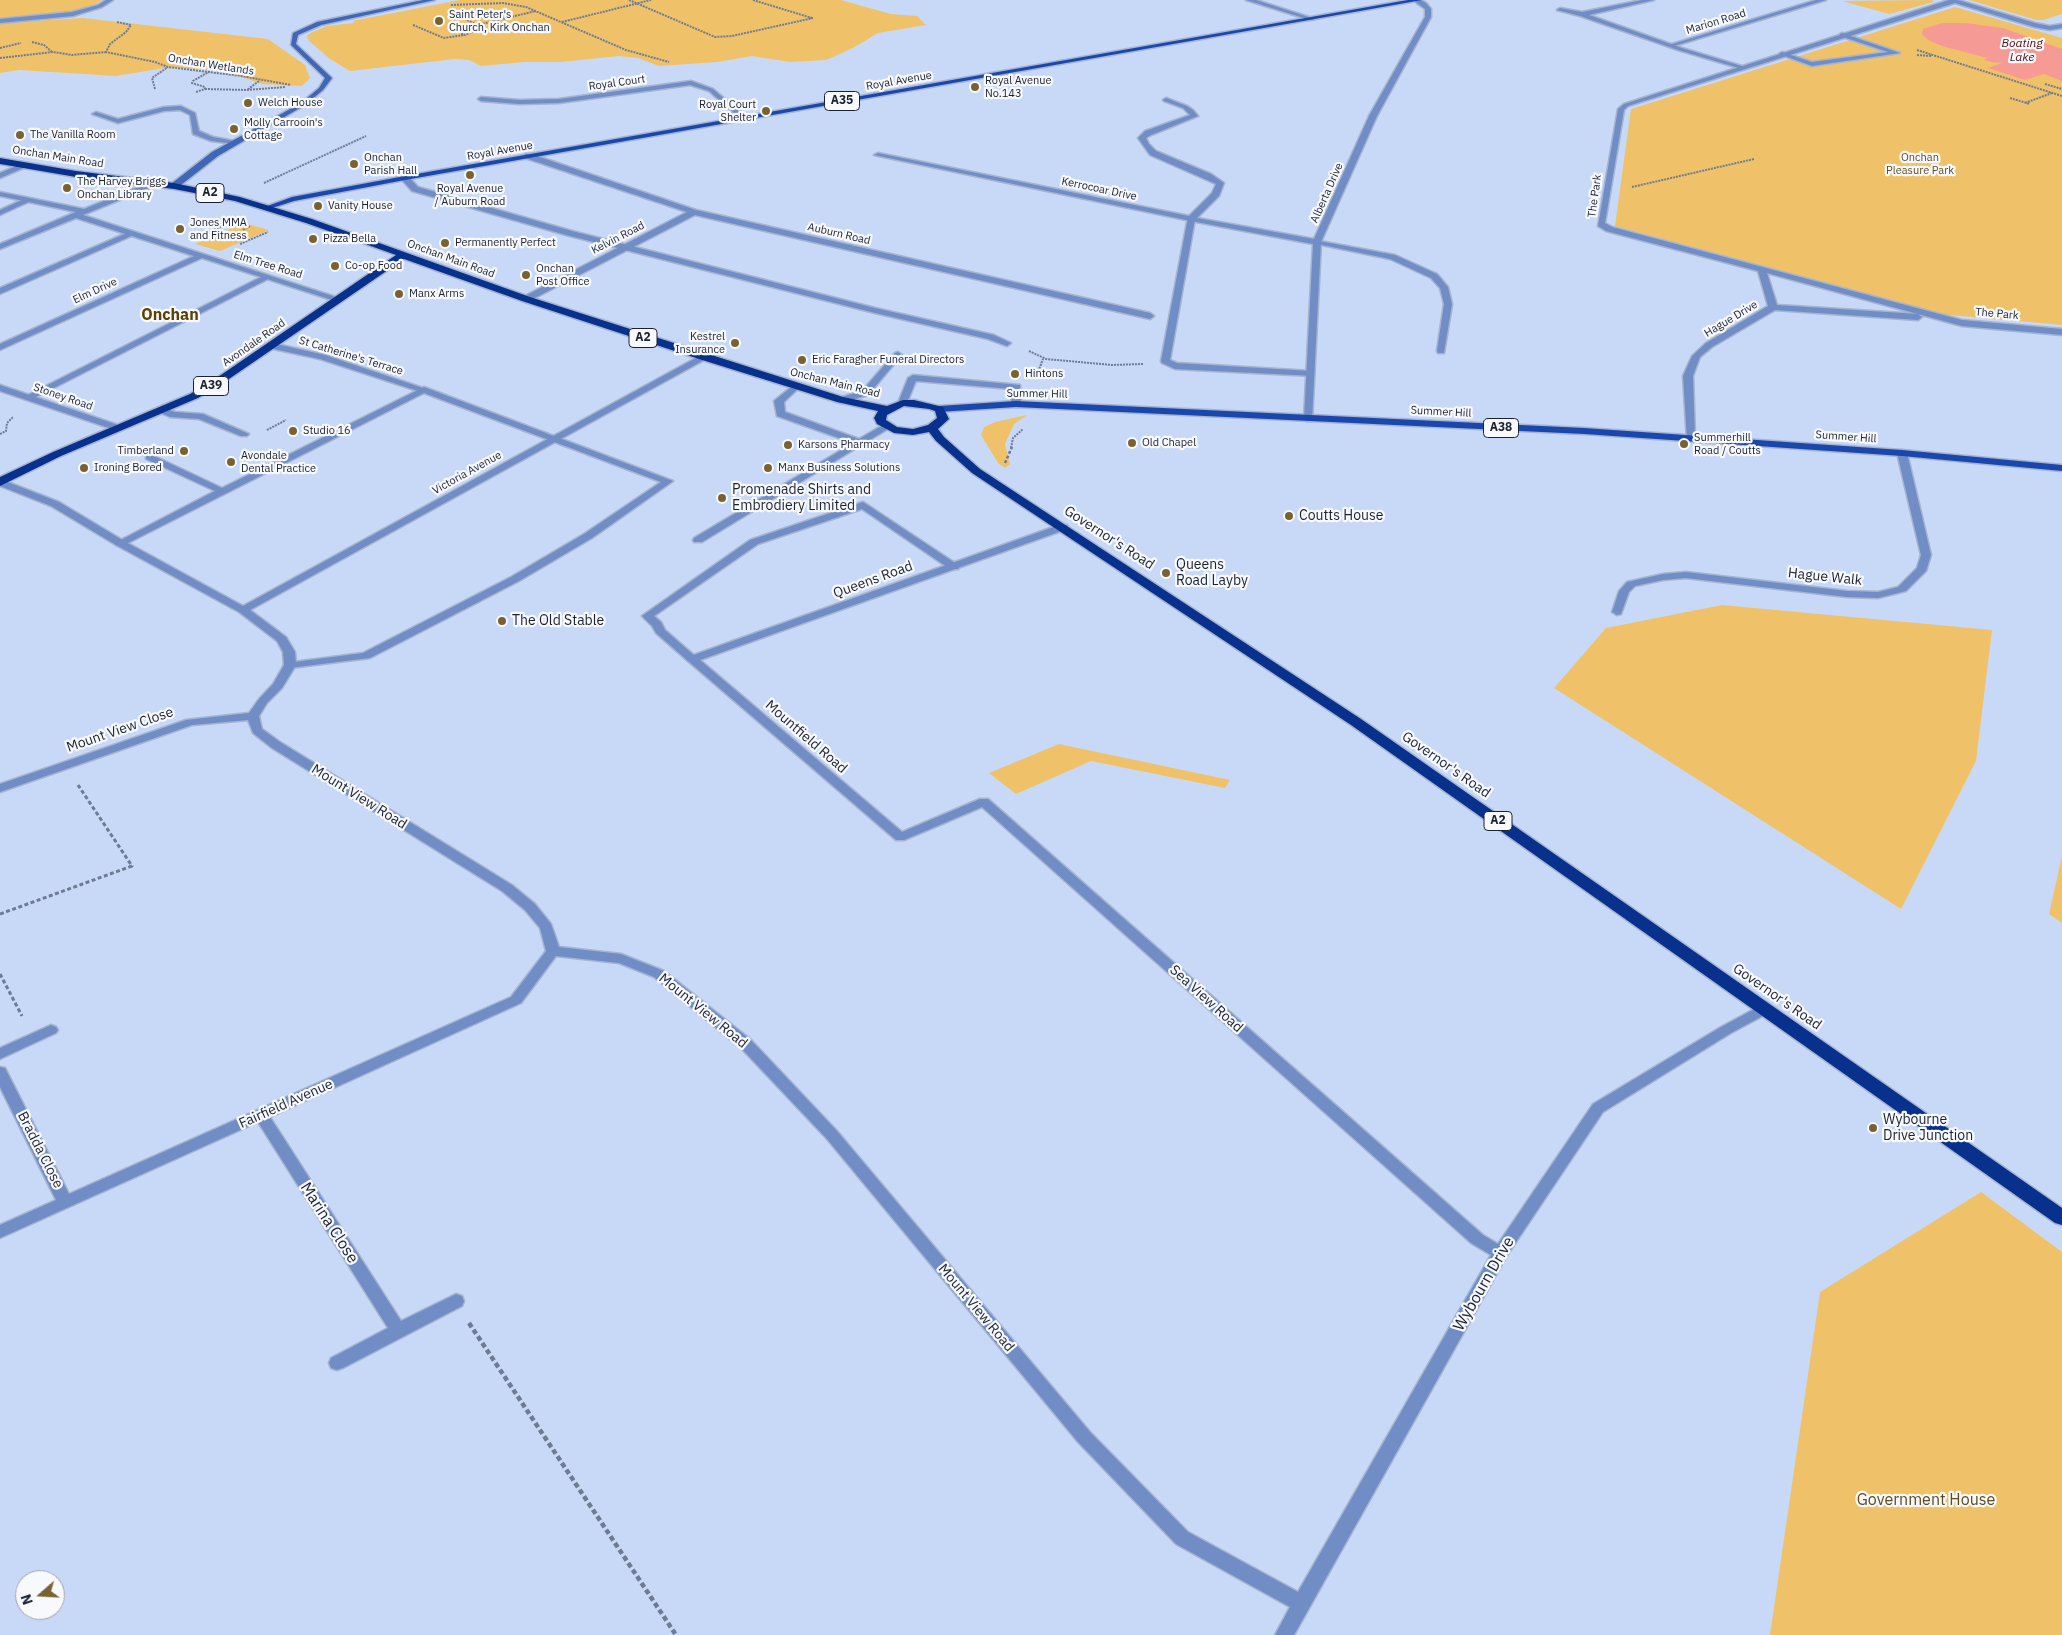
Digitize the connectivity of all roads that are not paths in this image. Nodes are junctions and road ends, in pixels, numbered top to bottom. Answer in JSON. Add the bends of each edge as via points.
{"nodes":[{"id":1,"x":110,"y":0,"type":"edge"},
{"id":2,"x":432,"y":0,"type":"edge"},
{"id":3,"x":1249,"y":0,"type":"edge"},
{"id":4,"x":1417,"y":0,"type":"edge"},
{"id":5,"x":1651,"y":0,"type":"edge"},
{"id":6,"x":1823,"y":0,"type":"edge"},
{"id":7,"x":1953,"y":0,"type":"edge"},
{"id":8,"x":1560,"y":10,"type":"dead end"},
{"id":9,"x":1581,"y":14,"type":"junction"},
{"id":10,"x":1312,"y":19,"type":"junction"},
{"id":11,"x":0,"y":21,"type":"edge"},
{"id":12,"x":2062,"y":26,"type":"edge"},
{"id":13,"x":1842,"y":35,"type":"junction"},
{"id":14,"x":1672,"y":46,"type":"junction"},
{"id":15,"x":1782,"y":54,"type":"junction"},
{"id":16,"x":1742,"y":67,"type":"junction"},
{"id":17,"x":481,"y":99,"type":"dead end"},
{"id":18,"x":1166,"y":100,"type":"dead end"},
{"id":19,"x":96,"y":114,"type":"dead end"},
{"id":20,"x":743,"y":118,"type":"junction"},
{"id":21,"x":236,"y":142,"type":"junction"},
{"id":22,"x":878,"y":154,"type":"dead end"},
{"id":23,"x":528,"y":156,"type":"junction"},
{"id":24,"x":0,"y":161,"type":"edge"},
{"id":25,"x":24,"y":166,"type":"junction"},
{"id":26,"x":0,"y":176,"type":"edge"},
{"id":27,"x":405,"y":178,"type":"junction"},
{"id":28,"x":153,"y":183,"type":"junction"},
{"id":29,"x":174,"y":186,"type":"junction"},
{"id":30,"x":0,"y":194,"type":"edge"},
{"id":31,"x":29,"y":200,"type":"junction"},
{"id":32,"x":266,"y":208,"type":"junction"},
{"id":33,"x":86,"y":212,"type":"junction"},
{"id":34,"x":694,"y":212,"type":"junction"},
{"id":35,"x":0,"y":213,"type":"edge"},
{"id":36,"x":77,"y":216,"type":"junction"},
{"id":37,"x":1190,"y":219,"type":"junction"},
{"id":38,"x":132,"y":234,"type":"junction"},
{"id":39,"x":1317,"y":242,"type":"junction"},
{"id":40,"x":0,"y":247,"type":"edge"},
{"id":41,"x":623,"y":248,"type":"junction"},
{"id":42,"x":403,"y":255,"type":"junction"},
{"id":43,"x":200,"y":256,"type":"junction"},
{"id":44,"x":1762,"y":269,"type":"junction"},
{"id":45,"x":268,"y":277,"type":"junction"},
{"id":46,"x":0,"y":291,"type":"edge"},
{"id":47,"x":338,"y":299,"type":"junction"},
{"id":48,"x":526,"y":299,"type":"junction"},
{"id":49,"x":1773,"y":307,"type":"junction"},
{"id":50,"x":1930,"y":315,"type":"junction"},
{"id":51,"x":1150,"y":316,"type":"dead end"},
{"id":52,"x":2062,"y":332,"type":"edge"},
{"id":53,"x":1007,"y":343,"type":"road end"},
{"id":54,"x":272,"y":346,"type":"junction"},
{"id":55,"x":0,"y":347,"type":"edge"},
{"id":56,"x":1441,"y":351,"type":"dead end"},
{"id":57,"x":898,"y":355,"type":"dead end"},
{"id":58,"x":703,"y":358,"type":"junction"},
{"id":59,"x":1311,"y":374,"type":"junction"},
{"id":60,"x":795,"y":387,"type":"junction"},
{"id":61,"x":0,"y":388,"type":"edge"},
{"id":62,"x":424,"y":390,"type":"junction"},
{"id":63,"x":29,"y":397,"type":"junction"},
{"id":64,"x":841,"y":400,"type":"junction"},
{"id":65,"x":904,"y":404,"type":"junction"},
{"id":66,"x":1016,"y":404,"type":"junction"},
{"id":67,"x":887,"y":409,"type":"junction"},
{"id":68,"x":939,"y":409,"type":"junction"},
{"id":69,"x":162,"y":410,"type":"junction"},
{"id":70,"x":1309,"y":419,"type":"junction"},
{"id":71,"x":886,"y":426,"type":"junction"},
{"id":72,"x":118,"y":428,"type":"junction"},
{"id":73,"x":932,"y":428,"type":"junction"},
{"id":74,"x":244,"y":434,"type":"dead end"},
{"id":75,"x":1690,"y":438,"type":"junction"},
{"id":76,"x":554,"y":440,"type":"junction"},
{"id":77,"x":859,"y":442,"type":"junction"},
{"id":78,"x":1902,"y":454,"type":"junction"},
{"id":79,"x":149,"y":457,"type":"dead end"},
{"id":80,"x":2062,"y":468,"type":"edge"},
{"id":81,"x":0,"y":482,"type":"edge"},
{"id":82,"x":224,"y":492,"type":"junction"},
{"id":83,"x":1062,"y":526,"type":"junction"},
{"id":84,"x":698,"y":540,"type":"dead end"},
{"id":85,"x":120,"y":543,"type":"junction"},
{"id":86,"x":954,"y":566,"type":"junction"},
{"id":87,"x":243,"y":610,"type":"junction"},
{"id":88,"x":1617,"y":612,"type":"dead end"},
{"id":89,"x":692,"y":659,"type":"junction"},
{"id":90,"x":290,"y":665,"type":"junction"},
{"id":91,"x":253,"y":716,"type":"junction"},
{"id":92,"x":0,"y":788,"type":"edge"},
{"id":93,"x":900,"y":837,"type":"joint"},
{"id":94,"x":553,"y":951,"type":"junction"},
{"id":95,"x":1765,"y":1009,"type":"junction"},
{"id":96,"x":51,"y":1030,"type":"dead end"},
{"id":97,"x":0,"y":1054,"type":"edge"},
{"id":98,"x":0,"y":1072,"type":"edge"},
{"id":99,"x":261,"y":1115,"type":"junction"},
{"id":100,"x":65,"y":1202,"type":"junction"},
{"id":101,"x":2062,"y":1218,"type":"edge"},
{"id":102,"x":0,"y":1232,"type":"edge"},
{"id":103,"x":1500,"y":1253,"type":"junction"},
{"id":104,"x":456,"y":1301,"type":"road end"},
{"id":105,"x":398,"y":1330,"type":"junction"},
{"id":106,"x":337,"y":1363,"type":"dead end"},
{"id":107,"x":1302,"y":1604,"type":"junction"},
{"id":108,"x":1284,"y":1635,"type":"edge"}],
"edges":[{"from":1,"to":11,"type":"street","via":[[73,14]]},
{"from":2,"to":21,"type":"main road","via":[[319,23],[295,34],[293,44],[329,78],[303,104]]},
{"from":3,"to":10,"type":"street"},
{"from":4,"to":10,"type":"main road","name":"Royal Avenue","number":"A35"},
{"from":4,"to":39,"type":"street","name":"Alberta Drive","via":[[1428,9],[1428,17],[1373,116]]},
{"from":5,"to":9,"type":"street"},
{"from":6,"to":14,"type":"street","name":"Marion Road"},
{"from":7,"to":12,"type":"street","via":[[2050,28]]},
{"from":7,"to":13,"type":"street","name":"The Park"},
{"from":8,"to":9,"type":"street"},
{"from":9,"to":14,"type":"street"},
{"from":10,"to":20,"type":"main road","name":"Royal Avenue","number":"A35"},
{"from":13,"to":15,"type":"street","name":"The Park"},
{"from":13,"to":15,"type":"street","via":[[1897,53],[1812,64]]},
{"from":14,"to":16,"type":"street"},
{"from":15,"to":16,"type":"street","name":"The Park"},
{"from":16,"to":44,"type":"street","name":"The Park","via":[[1633,102],[1621,109],[1601,224],[1609,229]]},
{"from":17,"to":20,"type":"street","name":"Royal Court","via":[[559,101],[691,83],[711,90]]},
{"from":18,"to":37,"type":"street","via":[[1185,107],[1194,116],[1148,133],[1142,138],[1146,146],[1153,153],[1220,183],[1216,194]]},
{"from":19,"to":21,"type":"street","via":[[118,121],[181,108],[192,114],[196,132],[211,139]]},
{"from":20,"to":23,"type":"main road","name":"Royal Avenue","number":"A35"},
{"from":21,"to":29,"type":"main road"},
{"from":22,"to":37,"type":"street","name":"Kerrocoar Drive"},
{"from":23,"to":27,"type":"main road","name":"Royal Avenue","number":"A35"},
{"from":23,"to":34,"type":"street","name":"Auburn Road"},
{"from":24,"to":25,"type":"highway","name":"Onchan Main Road","number":"A2"},
{"from":25,"to":26,"type":"street"},
{"from":25,"to":28,"type":"highway","name":"Onchan Main Road","number":"A2"},
{"from":27,"to":32,"type":"main road","name":"Royal Avenue","number":"A35","via":[[292,199]]},
{"from":27,"to":41,"type":"street","via":[[415,189]]},
{"from":28,"to":29,"type":"highway","name":"Onchan Main Road","number":"A2"},
{"from":28,"to":33,"type":"street"},
{"from":29,"to":32,"type":"highway","name":"Onchan Main Road","number":"A2"},
{"from":30,"to":31,"type":"street"},
{"from":31,"to":33,"type":"street"},
{"from":31,"to":35,"type":"street"},
{"from":32,"to":42,"type":"highway","name":"Onchan Main Road","number":"A2"},
{"from":33,"to":36,"type":"street"},
{"from":34,"to":41,"type":"street","name":"Kelvin Road"},
{"from":34,"to":51,"type":"street","name":"Auburn Road"},
{"from":36,"to":38,"type":"street","name":"Elm Tree Road"},
{"from":36,"to":40,"type":"street"},
{"from":37,"to":39,"type":"street","name":"Kerrocoar Drive"},
{"from":37,"to":59,"type":"street","via":[[1165,362],[1175,366]]},
{"from":38,"to":43,"type":"street","name":"Elm Tree Road"},
{"from":38,"to":46,"type":"street"},
{"from":39,"to":56,"type":"street","name":"Kerrocoar Drive","via":[[1392,257],[1434,276],[1444,287],[1448,304]]},
{"from":39,"to":59,"type":"street","name":"Alberta Drive"},
{"from":41,"to":48,"type":"street","name":"Kelvin Road"},
{"from":41,"to":53,"type":"street"},
{"from":42,"to":47,"type":"highway","name":"Avondale Road","number":"A39"},
{"from":42,"to":48,"type":"highway","name":"Onchan Main Road","number":"A2"},
{"from":43,"to":45,"type":"street","name":"Elm Tree Road"},
{"from":43,"to":55,"type":"street","name":"Elm Drive"},
{"from":44,"to":49,"type":"street","name":"Hague Drive"},
{"from":44,"to":50,"type":"street","name":"The Park"},
{"from":45,"to":47,"type":"street","name":"Elm Tree Road"},
{"from":45,"to":63,"type":"street"},
{"from":47,"to":54,"type":"highway","name":"Avondale Road","number":"A39"},
{"from":48,"to":58,"type":"highway","name":"Onchan Main Road","number":"A2"},
{"from":49,"to":50,"type":"street","name":"Hague Drive","via":[[1913,317]]},
{"from":49,"to":75,"type":"street","name":"Hague Drive","via":[[1696,356],[1688,376]]},
{"from":50,"to":52,"type":"street","name":"The Park","via":[[1962,322]]},
{"from":54,"to":62,"type":"street","name":"St Catherine's Terrace","via":[[322,357]]},
{"from":54,"to":69,"type":"highway","name":"Avondale Road","number":"A39","via":[[194,396]]},
{"from":57,"to":64,"type":"street","via":[[866,393]]},
{"from":58,"to":60,"type":"highway","name":"Onchan Main Road","number":"A2"},
{"from":58,"to":76,"type":"street","name":"Victoria Avenue"},
{"from":59,"to":70,"type":"street","name":"Alberta Drive"},
{"from":60,"to":64,"type":"highway","name":"Onchan Main Road","number":"A2"},
{"from":60,"to":77,"type":"street","via":[[779,401],[780,414]]},
{"from":61,"to":63,"type":"street","name":"Stoney Road"},
{"from":62,"to":76,"type":"street","name":"St Catherine's Terrace"},
{"from":62,"to":82,"type":"street"},
{"from":63,"to":72,"type":"street","name":"Stoney Road"},
{"from":64,"to":67,"type":"highway","name":"Onchan Main Road","number":"A2"},
{"from":65,"to":66,"type":"street","via":[[912,378],[1017,387]]},
{"from":65,"to":67,"type":"highway"},
{"from":65,"to":68,"type":"highway","via":[[924,404]]},
{"from":66,"to":68,"type":"main road","name":"Summer Hill","number":"A38"},
{"from":66,"to":70,"type":"main road","name":"Summer Hill","number":"A38"},
{"from":67,"to":71,"type":"highway","via":[[880,418]]},
{"from":68,"to":73,"type":"highway","via":[[943,419]]},
{"from":69,"to":72,"type":"highway","name":"Avondale Road","number":"A39"},
{"from":69,"to":74,"type":"street","via":[[173,415],[200,416]]},
{"from":70,"to":75,"type":"main road","name":"Summer Hill","number":"A38"},
{"from":71,"to":73,"type":"highway","via":[[908,432]]},
{"from":71,"to":77,"type":"street"},
{"from":72,"to":81,"type":"highway","name":"Avondale Road","number":"A39"},
{"from":73,"to":83,"type":"highway","name":"Governor's Road","number":"A2","via":[[976,471]]},
{"from":75,"to":78,"type":"main road","name":"Summer Hill","number":"A38"},
{"from":76,"to":87,"type":"street","name":"Victoria Avenue"},
{"from":76,"to":90,"type":"street","name":"St Catherine's Terrace","via":[[668,481],[588,536],[515,580],[366,656]]},
{"from":77,"to":84,"type":"street"},
{"from":78,"to":80,"type":"main road","name":"Summer Hill","number":"A38"},
{"from":78,"to":88,"type":"street","name":"Hague Walk","via":[[1926,555],[1922,569],[1902,590],[1878,595],[1846,594],[1686,575],[1631,584],[1624,591]]},
{"from":79,"to":82,"type":"street"},
{"from":81,"to":85,"type":"street","via":[[55,504]]},
{"from":82,"to":85,"type":"street"},
{"from":83,"to":86,"type":"street","name":"Queens Road"},
{"from":83,"to":95,"type":"highway","name":"Governor's Road","number":"A2","via":[[1356,722]]},
{"from":85,"to":87,"type":"street"},
{"from":86,"to":89,"type":"street","name":"Queens Road"},
{"from":86,"to":89,"type":"street","name":"Mountfield Road","via":[[863,505],[754,542],[647,616]]},
{"from":87,"to":90,"type":"street","via":[[282,640],[289,652]]},
{"from":89,"to":93,"type":"street","name":"Mountfield Road"},
{"from":90,"to":91,"type":"street","via":[[278,686]]},
{"from":91,"to":92,"type":"street","name":"Mount View Close","via":[[190,722]]},
{"from":91,"to":94,"type":"street","name":"Mount View Road","via":[[257,730],[276,746],[506,888],[546,927]]},
{"from":93,"to":103,"type":"street","name":"Sea View Road","via":[[984,802],[1477,1239]]},
{"from":94,"to":99,"type":"street","name":"Fairfield Avenue","via":[[516,1000]]},
{"from":94,"to":107,"type":"street","name":"Mount View Road","via":[[621,959],[659,974],[746,1044],[832,1135],[1084,1437],[1182,1538]]},
{"from":95,"to":101,"type":"highway","name":"Governor's Road","number":"A2"},
{"from":95,"to":103,"type":"street","name":"Wybourn Drive","via":[[1598,1108]]},
{"from":96,"to":97,"type":"street"},
{"from":98,"to":100,"type":"street","name":"Bradda Close"},
{"from":99,"to":100,"type":"street","name":"Fairfield Avenue"},
{"from":99,"to":105,"type":"street","name":"Marina Close"},
{"from":100,"to":102,"type":"street","name":"Fairfield Avenue"},
{"from":103,"to":107,"type":"street","name":"Wybourn Drive"},
{"from":104,"to":105,"type":"street"},
{"from":105,"to":106,"type":"street"},
{"from":107,"to":108,"type":"street","name":"Wybourn Drive"}]}
